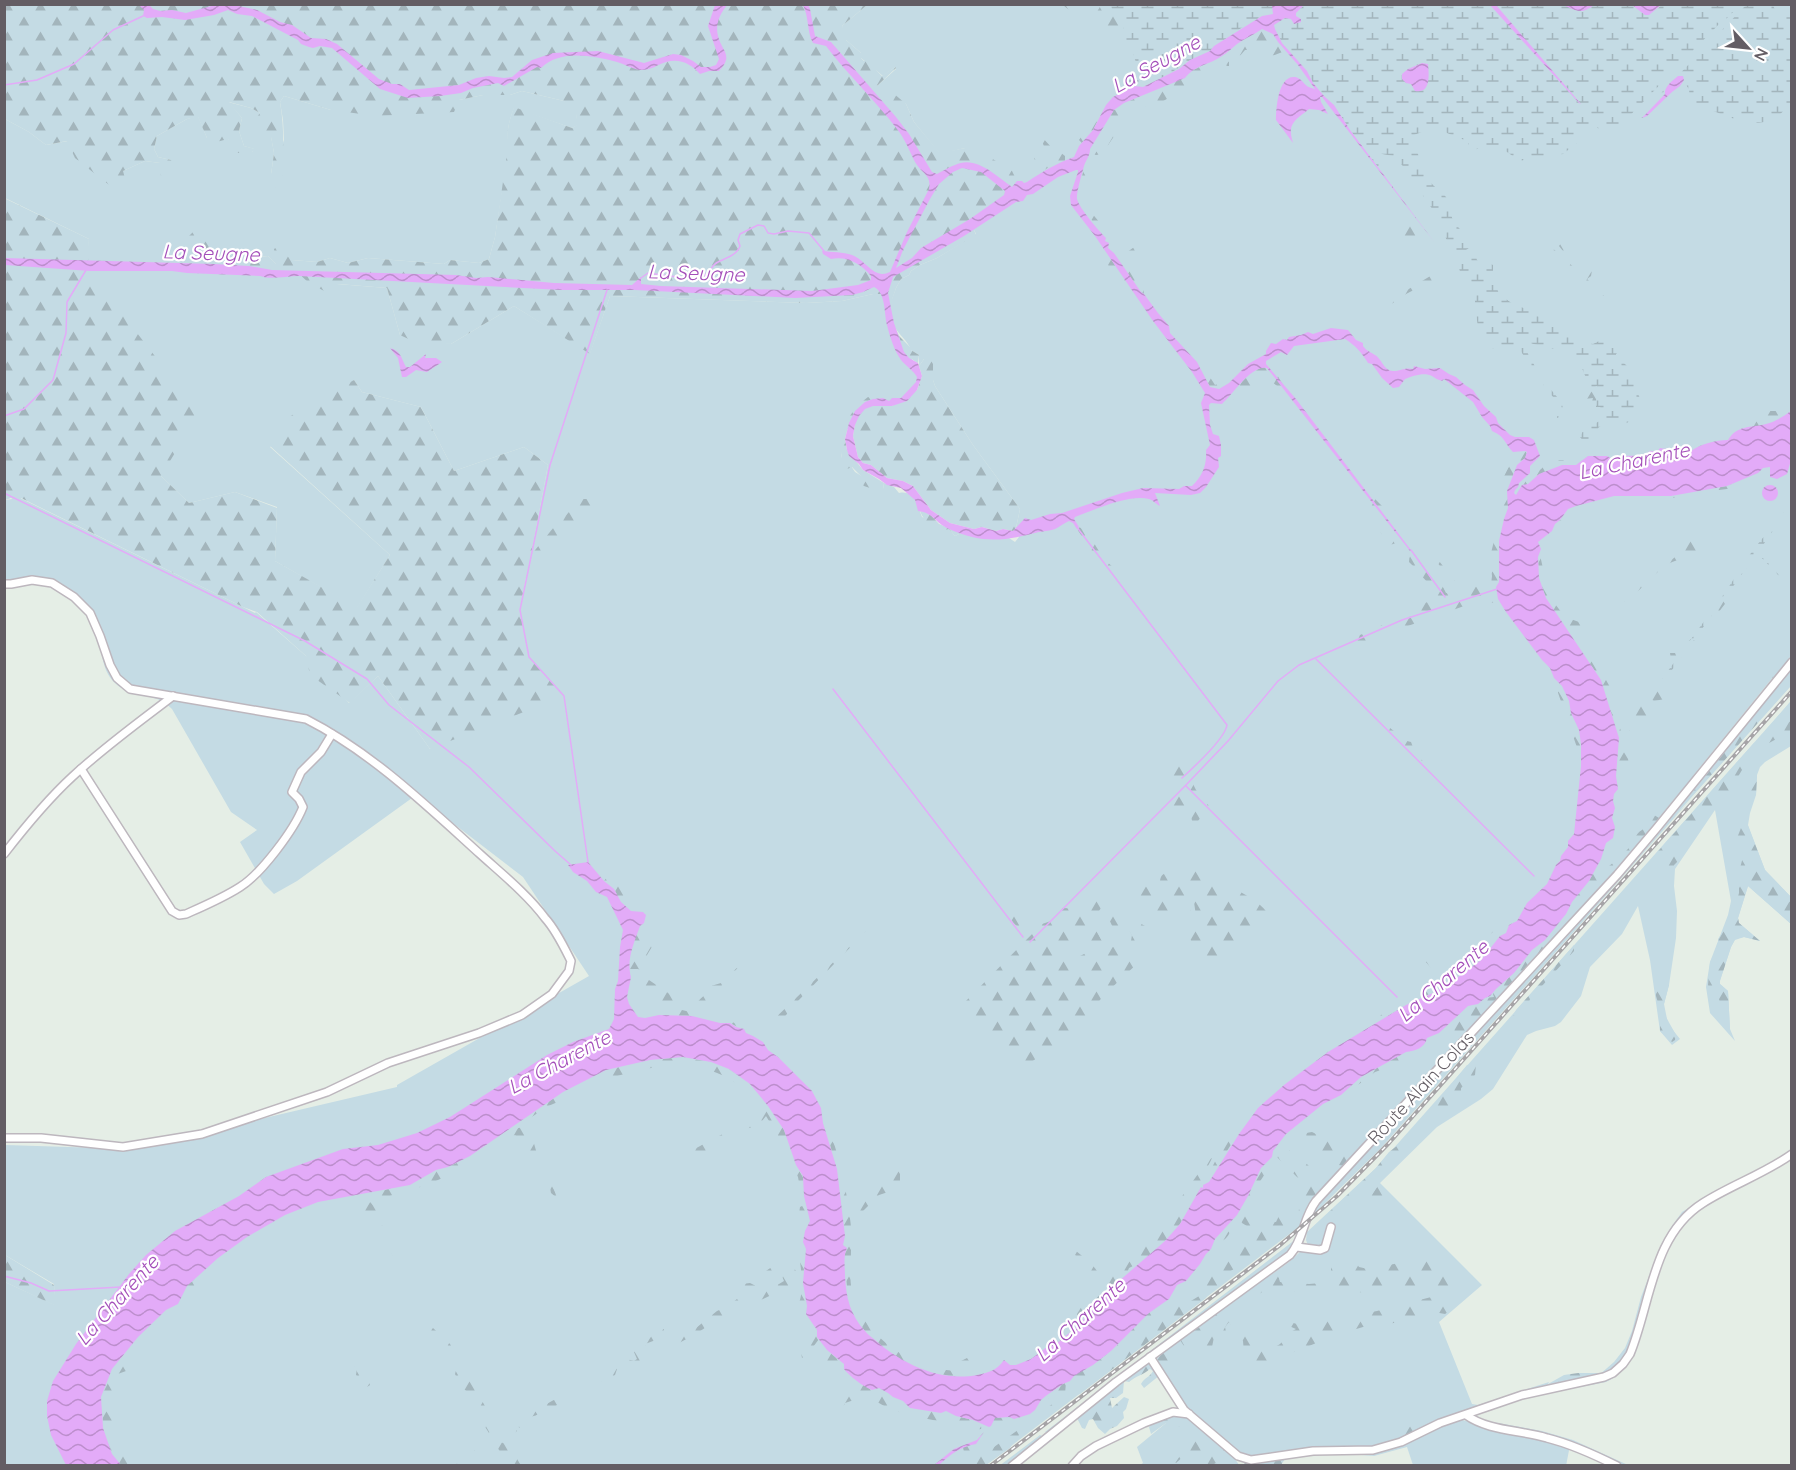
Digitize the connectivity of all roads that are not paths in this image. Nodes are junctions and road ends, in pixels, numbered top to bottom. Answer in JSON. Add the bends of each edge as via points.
{"nodes":[{"id":1,"x":4,"y":584,"type":"edge"},
{"id":2,"x":1791,"y":662,"type":"edge"},
{"id":3,"x":173,"y":696,"type":"junction"},
{"id":4,"x":332,"y":734,"type":"junction"},
{"id":5,"x":81,"y":769,"type":"junction"},
{"id":6,"x":4,"y":854,"type":"edge"},
{"id":7,"x":4,"y":1138,"type":"edge"},
{"id":8,"x":1791,"y":1154,"type":"edge"},
{"id":9,"x":1331,"y":1227,"type":"dead end"},
{"id":10,"x":1297,"y":1247,"type":"junction"},
{"id":11,"x":1150,"y":1357,"type":"junction"},
{"id":12,"x":1189,"y":1414,"type":"junction"},
{"id":13,"x":1466,"y":1414,"type":"junction"},
{"id":14,"x":1012,"y":1466,"type":"edge"},
{"id":15,"x":1072,"y":1466,"type":"edge"},
{"id":16,"x":1617,"y":1466,"type":"edge"}],
"edges":[{"from":1,"to":3,"type":"street","via":[[32,580],[52,583],[74,597],[90,613],[117,678],[130,689]]},
{"from":2,"to":10,"type":"street","name":"Route Alain Colas","via":[[1617,875],[1316,1201]]},
{"from":3,"to":4,"type":"street","via":[[306,719]]},
{"from":3,"to":5,"type":"street"},
{"from":4,"to":5,"type":"street","via":[[301,772],[292,792],[303,807],[298,819],[253,877],[186,915],[172,911]]},
{"from":4,"to":7,"type":"street","via":[[380,767],[436,814],[546,918],[571,961],[552,994],[522,1015],[479,1033],[388,1063],[327,1092],[202,1134],[123,1146]]},
{"from":5,"to":6,"type":"street"},
{"from":8,"to":13,"type":"street","via":[[1703,1203],[1679,1224],[1653,1277],[1630,1354],[1613,1373],[1522,1395]]},
{"from":9,"to":10,"type":"street","via":[[1324,1248]]},
{"from":10,"to":11,"type":"street","name":"Route Alain Colas","via":[[1278,1265]]},
{"from":11,"to":12,"type":"street"},
{"from":11,"to":14,"type":"street","name":"Route Alain Colas"},
{"from":12,"to":13,"type":"street","via":[[1238,1456],[1251,1460],[1305,1452],[1373,1450]]},
{"from":12,"to":15,"type":"street","via":[[1173,1412],[1144,1422],[1096,1446]]},
{"from":13,"to":16,"type":"street","via":[[1486,1425],[1587,1451]]}]}
